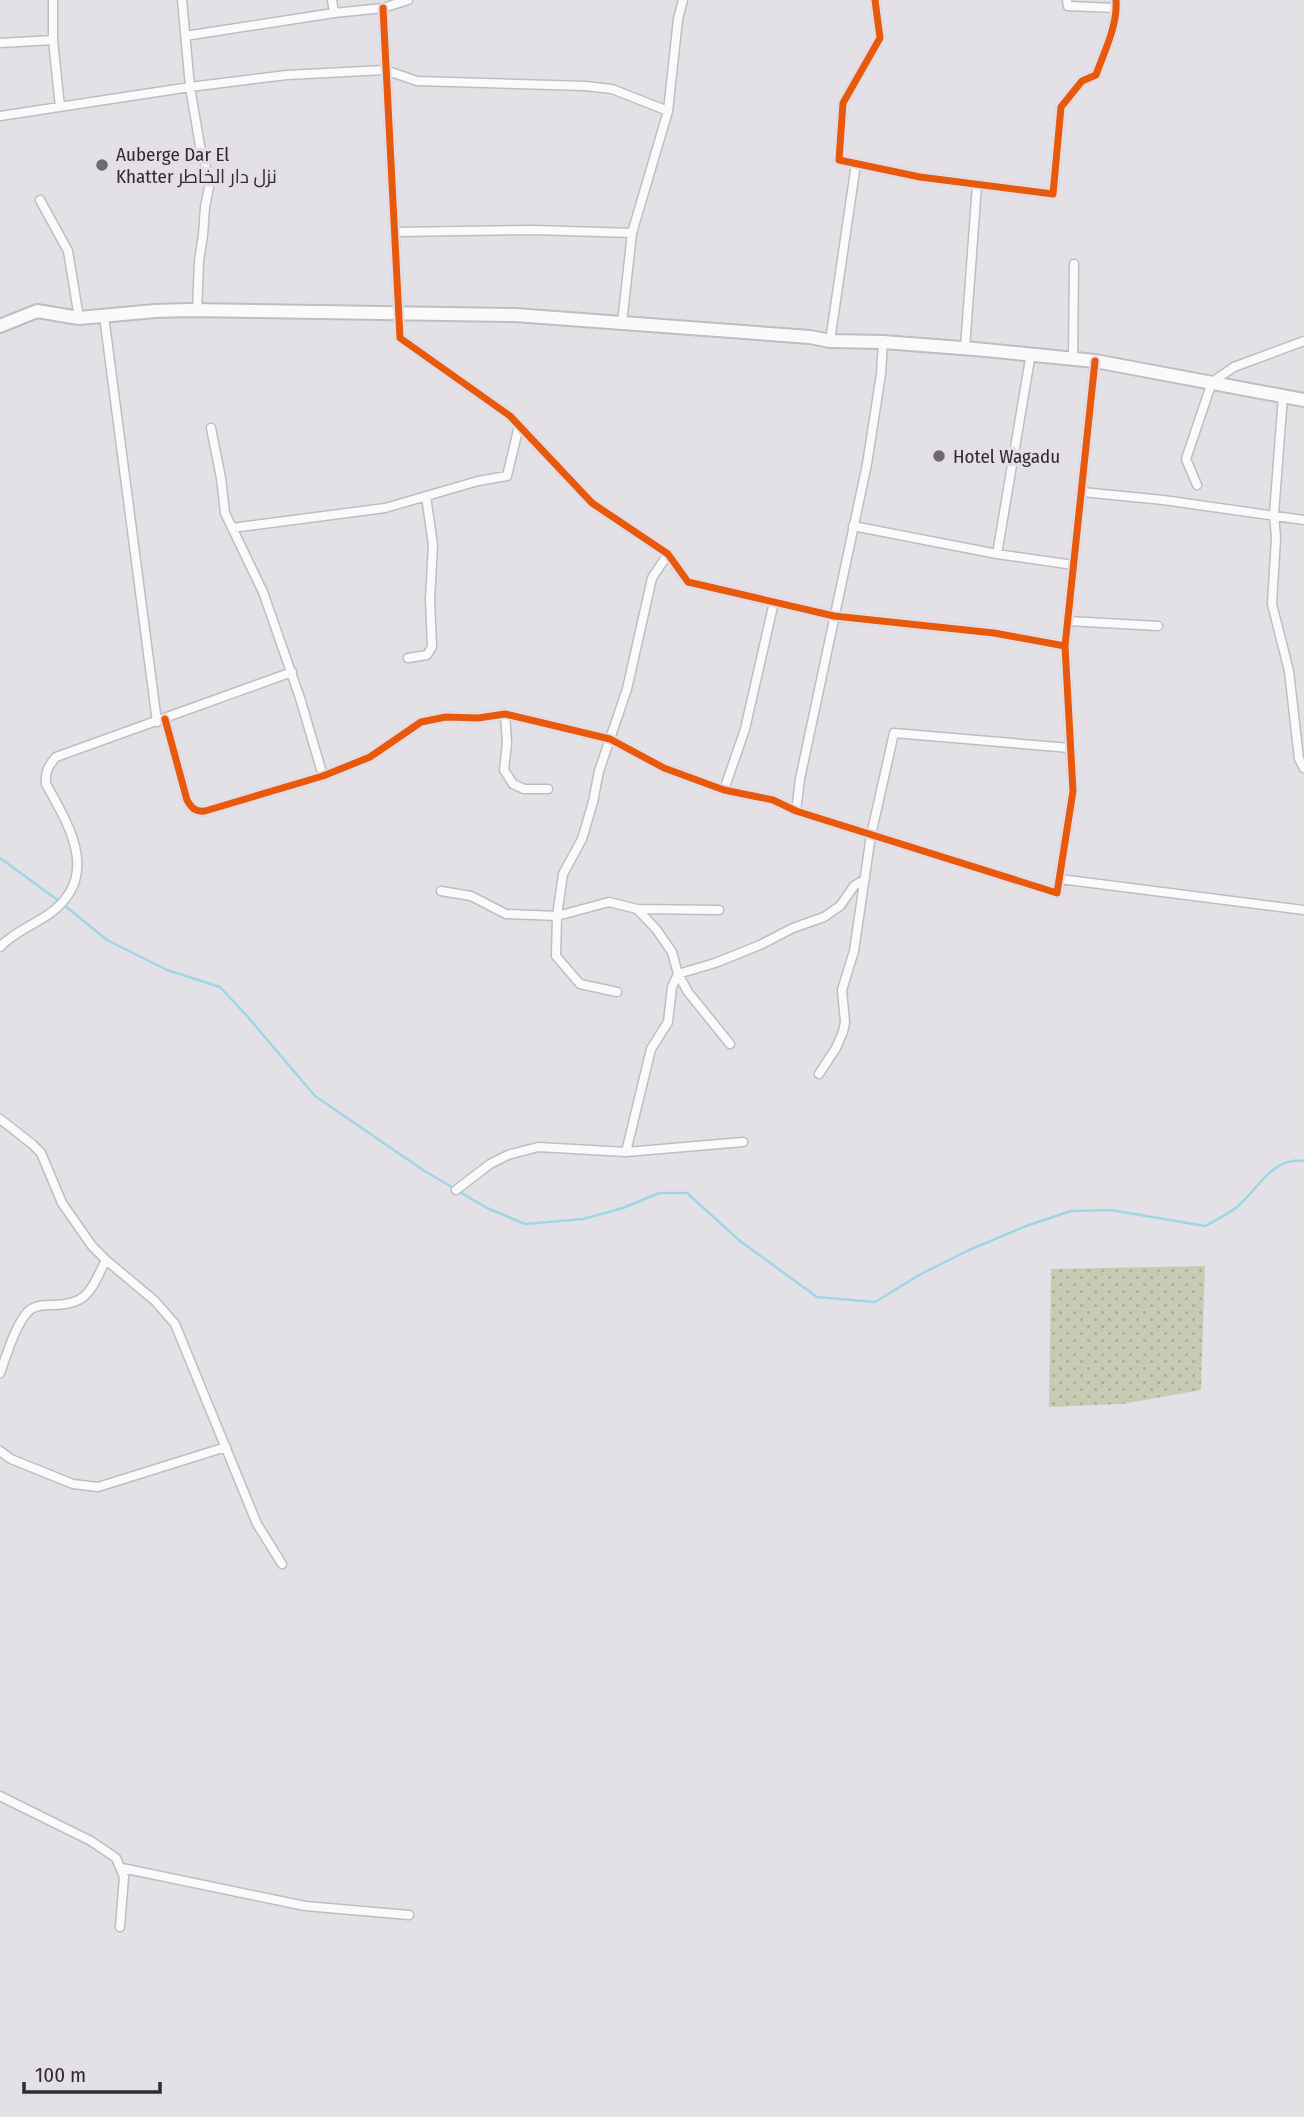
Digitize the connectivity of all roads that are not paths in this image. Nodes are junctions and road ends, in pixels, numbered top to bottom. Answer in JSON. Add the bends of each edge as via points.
{"nodes":[{"id":1,"x":53,"y":0,"type":"edge"},
{"id":2,"x":182,"y":0,"type":"edge"},
{"id":3,"x":332,"y":0,"type":"edge"},
{"id":4,"x":408,"y":0,"type":"edge"},
{"id":5,"x":683,"y":0,"type":"edge"},
{"id":6,"x":875,"y":0,"type":"edge"},
{"id":7,"x":1068,"y":0,"type":"edge"},
{"id":8,"x":1116,"y":4,"type":"edge"},
{"id":9,"x":383,"y":8,"type":"junction"},
{"id":10,"x":334,"y":13,"type":"junction"},
{"id":11,"x":185,"y":36,"type":"junction"},
{"id":12,"x":53,"y":40,"type":"junction"},
{"id":13,"x":0,"y":43,"type":"edge"},
{"id":14,"x":385,"y":70,"type":"junction"},
{"id":15,"x":190,"y":87,"type":"junction"},
{"id":16,"x":60,"y":107,"type":"junction"},
{"id":17,"x":668,"y":111,"type":"junction"},
{"id":18,"x":0,"y":116,"type":"edge"},
{"id":19,"x":856,"y":164,"type":"junction"},
{"id":20,"x":977,"y":185,"type":"junction"},
{"id":21,"x":40,"y":200,"type":"dead end"},
{"id":22,"x":396,"y":232,"type":"junction"},
{"id":23,"x":632,"y":233,"type":"junction"},
{"id":24,"x":1074,"y":264,"type":"dead end"},
{"id":25,"x":197,"y":310,"type":"junction"},
{"id":26,"x":398,"y":312,"type":"junction"},
{"id":27,"x":104,"y":316,"type":"junction"},
{"id":28,"x":79,"y":318,"type":"junction"},
{"id":29,"x":622,"y":323,"type":"junction"},
{"id":30,"x":0,"y":326,"type":"edge"},
{"id":31,"x":830,"y":341,"type":"junction"},
{"id":32,"x":1304,"y":341,"type":"edge"},
{"id":33,"x":883,"y":342,"type":"junction"},
{"id":34,"x":965,"y":348,"type":"junction"},
{"id":35,"x":1031,"y":353,"type":"junction"},
{"id":36,"x":1073,"y":358,"type":"junction"},
{"id":37,"x":1095,"y":360,"type":"junction"},
{"id":38,"x":1212,"y":382,"type":"junction"},
{"id":39,"x":1283,"y":396,"type":"junction"},
{"id":40,"x":1304,"y":400,"type":"edge"},
{"id":41,"x":519,"y":426,"type":"junction"},
{"id":42,"x":211,"y":428,"type":"dead end"},
{"id":43,"x":1197,"y":485,"type":"dead end"},
{"id":44,"x":1082,"y":492,"type":"junction"},
{"id":45,"x":426,"y":496,"type":"junction"},
{"id":46,"x":1274,"y":514,"type":"junction"},
{"id":47,"x":1304,"y":520,"type":"edge"},
{"id":48,"x":853,"y":526,"type":"junction"},
{"id":49,"x":232,"y":528,"type":"junction"},
{"id":50,"x":668,"y":554,"type":"junction"},
{"id":51,"x":997,"y":554,"type":"junction"},
{"id":52,"x":1074,"y":565,"type":"junction"},
{"id":53,"x":774,"y":602,"type":"junction"},
{"id":54,"x":834,"y":616,"type":"junction"},
{"id":55,"x":1068,"y":621,"type":"junction"},
{"id":56,"x":1158,"y":626,"type":"dead end"},
{"id":57,"x":1065,"y":646,"type":"junction"},
{"id":58,"x":408,"y":658,"type":"dead end"},
{"id":59,"x":292,"y":672,"type":"junction"},
{"id":60,"x":505,"y":714,"type":"junction"},
{"id":61,"x":161,"y":720,"type":"junction"},
{"id":62,"x":610,"y":739,"type":"junction"},
{"id":63,"x":1070,"y":748,"type":"junction"},
{"id":64,"x":1304,"y":768,"type":"edge"},
{"id":65,"x":323,"y":776,"type":"junction"},
{"id":66,"x":548,"y":789,"type":"dead end"},
{"id":67,"x":724,"y":790,"type":"junction"},
{"id":68,"x":796,"y":811,"type":"junction"},
{"id":69,"x":871,"y":835,"type":"junction"},
{"id":70,"x":865,"y":879,"type":"junction"},
{"id":71,"x":1060,"y":879,"type":"junction"},
{"id":72,"x":442,"y":891,"type":"dead end"},
{"id":73,"x":637,"y":909,"type":"junction"},
{"id":74,"x":719,"y":910,"type":"dead end"},
{"id":75,"x":1304,"y":910,"type":"edge"},
{"id":76,"x":557,"y":916,"type":"junction"},
{"id":77,"x":0,"y":947,"type":"edge"},
{"id":78,"x":678,"y":974,"type":"junction"},
{"id":79,"x":617,"y":992,"type":"dead end"},
{"id":80,"x":730,"y":1044,"type":"dead end"},
{"id":81,"x":819,"y":1074,"type":"dead end"},
{"id":82,"x":0,"y":1119,"type":"edge"},
{"id":83,"x":743,"y":1142,"type":"dead end"},
{"id":84,"x":626,"y":1152,"type":"junction"},
{"id":85,"x":456,"y":1190,"type":"dead end"},
{"id":86,"x":106,"y":1260,"type":"junction"},
{"id":87,"x":0,"y":1373,"type":"edge"},
{"id":88,"x":226,"y":1447,"type":"junction"},
{"id":89,"x":0,"y":1451,"type":"edge"},
{"id":90,"x":282,"y":1564,"type":"dead end"},
{"id":91,"x":0,"y":1796,"type":"edge"},
{"id":92,"x":122,"y":1868,"type":"junction"},
{"id":93,"x":409,"y":1915,"type":"dead end"},
{"id":94,"x":120,"y":1927,"type":"dead end"}],
"edges":[{"from":1,"to":12,"type":"street"},
{"from":2,"to":11,"type":"street"},
{"from":3,"to":10,"type":"street"},
{"from":4,"to":9,"type":"street"},
{"from":5,"to":17,"type":"street"},
{"from":6,"to":19,"type":"street","via":[[880,38],[843,103],[839,160]]},
{"from":7,"to":8,"type":"street","via":[[1068,6]]},
{"from":8,"to":20,"type":"street","via":[[1096,75],[1082,81],[1061,107],[1053,194]]},
{"from":9,"to":10,"type":"street"},
{"from":9,"to":14,"type":"street"},
{"from":10,"to":11,"type":"street"},
{"from":11,"to":15,"type":"street"},
{"from":12,"to":13,"type":"street"},
{"from":12,"to":16,"type":"street"},
{"from":14,"to":15,"type":"street","via":[[287,75]]},
{"from":14,"to":17,"type":"street","via":[[417,81],[612,89]]},
{"from":14,"to":22,"type":"street"},
{"from":15,"to":16,"type":"street"},
{"from":15,"to":25,"type":"street","via":[[210,182]]},
{"from":16,"to":18,"type":"street"},
{"from":17,"to":23,"type":"street"},
{"from":19,"to":20,"type":"street"},
{"from":19,"to":31,"type":"street"},
{"from":20,"to":34,"type":"street"},
{"from":21,"to":28,"type":"street","via":[[68,251]]},
{"from":22,"to":23,"type":"street"},
{"from":22,"to":26,"type":"street"},
{"from":23,"to":29,"type":"street"},
{"from":24,"to":36,"type":"street"},
{"from":25,"to":26,"type":"main road"},
{"from":25,"to":27,"type":"main road"},
{"from":26,"to":29,"type":"main road"},
{"from":26,"to":41,"type":"street","via":[[400,338]]},
{"from":27,"to":28,"type":"main road"},
{"from":27,"to":61,"type":"street"},
{"from":28,"to":30,"type":"main road","via":[[37,312]]},
{"from":29,"to":31,"type":"main road"},
{"from":31,"to":33,"type":"main road"},
{"from":32,"to":38,"type":"street","via":[[1234,367]]},
{"from":33,"to":34,"type":"main road"},
{"from":33,"to":48,"type":"street","via":[[867,464]]},
{"from":34,"to":35,"type":"main road"},
{"from":35,"to":36,"type":"main road"},
{"from":35,"to":51,"type":"street"},
{"from":36,"to":37,"type":"main road"},
{"from":37,"to":38,"type":"main road"},
{"from":37,"to":44,"type":"street"},
{"from":38,"to":39,"type":"main road"},
{"from":38,"to":43,"type":"street","via":[[1186,459]]},
{"from":39,"to":40,"type":"main road"},
{"from":39,"to":46,"type":"street"},
{"from":41,"to":45,"type":"street","via":[[507,476]]},
{"from":41,"to":50,"type":"street","via":[[593,503]]},
{"from":42,"to":49,"type":"street","via":[[225,513]]},
{"from":44,"to":46,"type":"street"},
{"from":44,"to":52,"type":"street"},
{"from":45,"to":49,"type":"street","via":[[385,508]]},
{"from":45,"to":58,"type":"street","via":[[433,536],[432,647],[427,654]]},
{"from":46,"to":47,"type":"street"},
{"from":46,"to":64,"type":"street","via":[[1272,604],[1289,671],[1299,759]]},
{"from":48,"to":51,"type":"street"},
{"from":48,"to":54,"type":"street"},
{"from":49,"to":59,"type":"street","via":[[263,592]]},
{"from":50,"to":53,"type":"street","via":[[688,582]]},
{"from":50,"to":62,"type":"street","via":[[652,578],[627,689]]},
{"from":51,"to":52,"type":"street"},
{"from":52,"to":55,"type":"street"},
{"from":53,"to":54,"type":"street"},
{"from":53,"to":67,"type":"street","via":[[745,729]]},
{"from":54,"to":57,"type":"street","via":[[994,633]]},
{"from":54,"to":68,"type":"street"},
{"from":55,"to":56,"type":"street"},
{"from":55,"to":57,"type":"street"},
{"from":57,"to":63,"type":"street"},
{"from":59,"to":61,"type":"street"},
{"from":59,"to":65,"type":"street"},
{"from":60,"to":62,"type":"street"},
{"from":60,"to":65,"type":"street","via":[[421,722],[370,757]]},
{"from":60,"to":66,"type":"street","via":[[504,770],[513,784],[524,789]]},
{"from":61,"to":65,"type":"street","via":[[187,800],[197,811]]},
{"from":61,"to":77,"type":"street","via":[[56,758],[49,765],[46,784],[76,845],[75,881],[68,898],[53,912]]},
{"from":62,"to":67,"type":"street","via":[[664,768]]},
{"from":62,"to":76,"type":"street","via":[[582,839],[563,874]]},
{"from":63,"to":69,"type":"street","via":[[894,733]]},
{"from":63,"to":71,"type":"street","via":[[1073,791]]},
{"from":67,"to":68,"type":"street","via":[[773,800]]},
{"from":68,"to":69,"type":"street"},
{"from":69,"to":70,"type":"street"},
{"from":69,"to":71,"type":"street","via":[[1057,893]]},
{"from":70,"to":78,"type":"street","via":[[824,917]]},
{"from":70,"to":81,"type":"street","via":[[854,951],[842,990],[843,1032]]},
{"from":71,"to":75,"type":"street"},
{"from":72,"to":76,"type":"street","via":[[471,896],[506,914]]},
{"from":73,"to":74,"type":"street"},
{"from":73,"to":76,"type":"street","via":[[609,902]]},
{"from":73,"to":78,"type":"street","via":[[673,952]]},
{"from":76,"to":79,"type":"street","via":[[556,956],[580,984]]},
{"from":78,"to":80,"type":"street"},
{"from":78,"to":84,"type":"street","via":[[668,1022],[651,1049]]},
{"from":82,"to":86,"type":"street","via":[[41,1153],[62,1203]]},
{"from":83,"to":84,"type":"street"},
{"from":84,"to":85,"type":"street","via":[[538,1147],[489,1164]]},
{"from":86,"to":87,"type":"street","via":[[85,1298],[28,1312]]},
{"from":86,"to":88,"type":"street","via":[[175,1324]]},
{"from":88,"to":89,"type":"street","via":[[99,1487],[73,1484]]},
{"from":88,"to":90,"type":"street","via":[[257,1524]]},
{"from":91,"to":92,"type":"street","via":[[107,1850]]},
{"from":92,"to":93,"type":"street","via":[[305,1906]]},
{"from":92,"to":94,"type":"street","via":[[125,1885]]}]}
